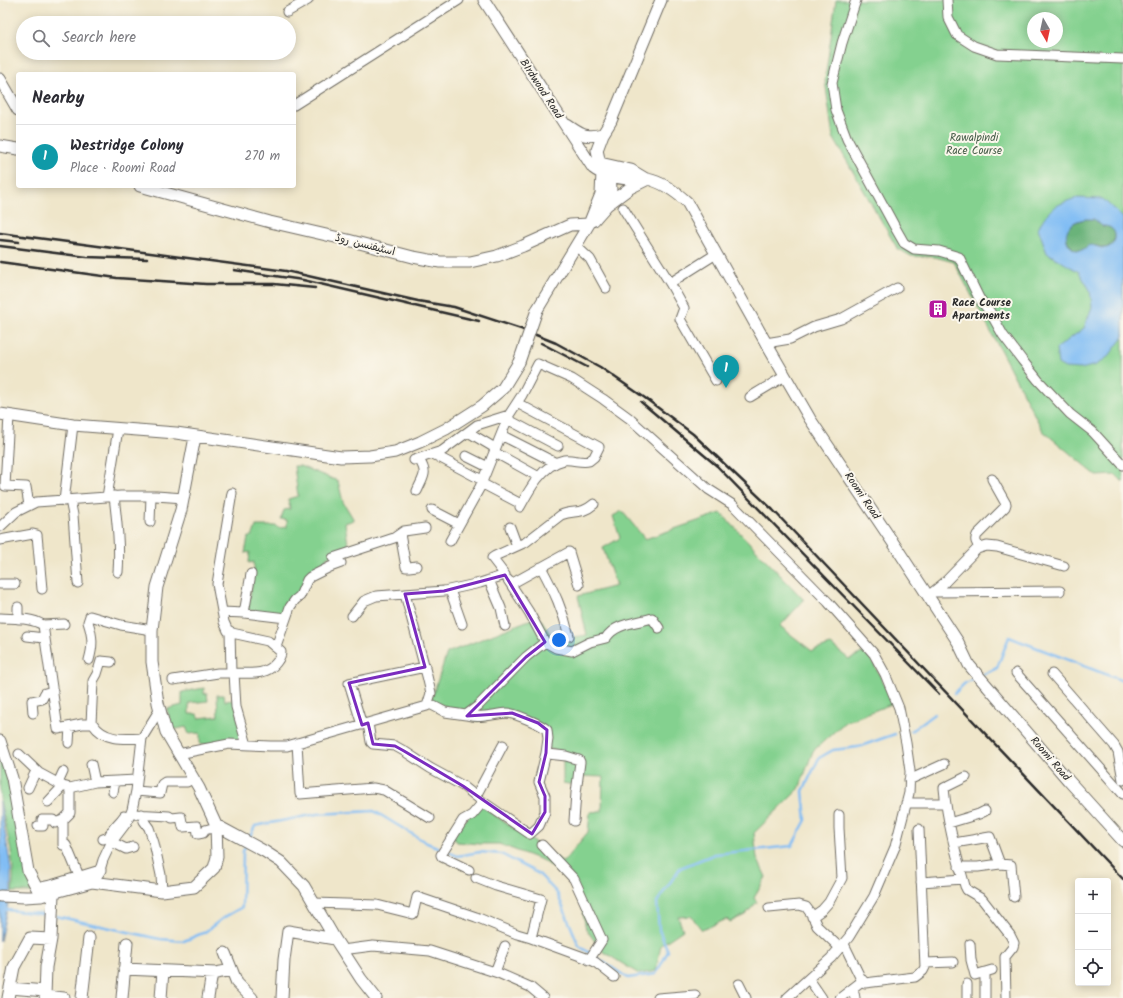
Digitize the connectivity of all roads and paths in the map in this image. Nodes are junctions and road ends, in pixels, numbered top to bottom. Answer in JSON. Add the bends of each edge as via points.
{"nodes":[{"id":1,"x":308,"y":0,"type":"edge"},
{"id":2,"x":460,"y":0,"type":"edge"},
{"id":3,"x":484,"y":0,"type":"edge"},
{"id":4,"x":660,"y":0,"type":"edge"},
{"id":5,"x":856,"y":0,"type":"edge"},
{"id":6,"x":947,"y":0,"type":"edge"},
{"id":7,"x":287,"y":12,"type":"dead end"},
{"id":8,"x":1123,"y":59,"type":"edge"},
{"id":9,"x":0,"y":79,"type":"edge"},
{"id":10,"x":296,"y":104,"type":"edge"},
{"id":11,"x":16,"y":107,"type":"edge"},
{"id":12,"x":611,"y":121,"type":"junction"},
{"id":13,"x":563,"y":122,"type":"junction"},
{"id":14,"x":603,"y":134,"type":"junction"},
{"id":15,"x":0,"y":146,"type":"edge"},
{"id":16,"x":16,"y":149,"type":"edge"},
{"id":17,"x":601,"y":167,"type":"junction"},
{"id":18,"x":646,"y":179,"type":"junction"},
{"id":19,"x":147,"y":188,"type":"edge"},
{"id":20,"x":607,"y":205,"type":"junction"},
{"id":21,"x":623,"y":208,"type":"dead end"},
{"id":22,"x":589,"y":224,"type":"junction"},
{"id":23,"x":576,"y":246,"type":"junction"},
{"id":24,"x":716,"y":254,"type":"junction"},
{"id":25,"x":670,"y":282,"type":"junction"},
{"id":26,"x":606,"y":288,"type":"dead end"},
{"id":27,"x":898,"y":288,"type":"dead end"},
{"id":28,"x":766,"y":344,"type":"junction"},
{"id":29,"x":785,"y":376,"type":"junction"},
{"id":30,"x":716,"y":381,"type":"dead end"},
{"id":31,"x":750,"y":397,"type":"dead end"},
{"id":32,"x":517,"y":403,"type":"junction"},
{"id":33,"x":5,"y":415,"type":"edge"},
{"id":34,"x":508,"y":417,"type":"junction"},
{"id":35,"x":73,"y":425,"type":"junction"},
{"id":36,"x":118,"y":429,"type":"junction"},
{"id":37,"x":468,"y":432,"type":"junction"},
{"id":38,"x":501,"y":435,"type":"junction"},
{"id":39,"x":194,"y":437,"type":"junction"},
{"id":40,"x":558,"y":446,"type":"dead end"},
{"id":41,"x":495,"y":450,"type":"junction"},
{"id":42,"x":433,"y":454,"type":"junction"},
{"id":43,"x":466,"y":456,"type":"dead end"},
{"id":44,"x":4,"y":457,"type":"edge"},
{"id":45,"x":556,"y":463,"type":"junction"},
{"id":46,"x":1123,"y":465,"type":"edge"},
{"id":47,"x":488,"y":467,"type":"junction"},
{"id":48,"x":539,"y":477,"type":"junction"},
{"id":49,"x":992,"y":479,"type":"dead end"},
{"id":50,"x":482,"y":482,"type":"junction"},
{"id":51,"x":3,"y":485,"type":"edge"},
{"id":52,"x":417,"y":491,"type":"dead end"},
{"id":53,"x":232,"y":493,"type":"dead end"},
{"id":54,"x":151,"y":496,"type":"junction"},
{"id":55,"x":111,"y":497,"type":"junction"},
{"id":56,"x":184,"y":498,"type":"junction"},
{"id":57,"x":67,"y":500,"type":"junction"},
{"id":58,"x":594,"y":504,"type":"dead end"},
{"id":59,"x":29,"y":505,"type":"junction"},
{"id":60,"x":432,"y":510,"type":"dead end"},
{"id":61,"x":150,"y":522,"type":"dead end"},
{"id":62,"x":459,"y":524,"type":"junction"},
{"id":63,"x":0,"y":527,"type":"edge"},
{"id":64,"x":510,"y":527,"type":"dead end"},
{"id":65,"x":425,"y":528,"type":"dead end"},
{"id":66,"x":400,"y":534,"type":"junction"},
{"id":67,"x":0,"y":540,"type":"edge"},
{"id":68,"x":450,"y":541,"type":"dead end"},
{"id":69,"x":517,"y":546,"type":"junction"},
{"id":70,"x":980,"y":548,"type":"junction"},
{"id":71,"x":333,"y":558,"type":"dead end"},
{"id":72,"x":341,"y":563,"type":"dead end"},
{"id":73,"x":417,"y":566,"type":"dead end"},
{"id":74,"x":1064,"y":566,"type":"dead end"},
{"id":75,"x":541,"y":568,"type":"junction"},
{"id":76,"x":118,"y":572,"type":"dead end"},
{"id":77,"x":251,"y":574,"type":"dead end"},
{"id":78,"x":505,"y":575,"type":"junction"},
{"id":79,"x":489,"y":580,"type":"junction"},
{"id":80,"x":78,"y":583,"type":"dead end"},
{"id":81,"x":0,"y":584,"type":"edge"},
{"id":82,"x":15,"y":584,"type":"dead end"},
{"id":83,"x":511,"y":584,"type":"junction"},
{"id":84,"x":579,"y":584,"type":"dead end"},
{"id":85,"x":42,"y":589,"type":"dead end"},
{"id":86,"x":450,"y":590,"type":"junction"},
{"id":87,"x":1060,"y":591,"type":"dead end"},
{"id":88,"x":405,"y":594,"type":"junction"},
{"id":89,"x":931,"y":594,"type":"junction"},
{"id":90,"x":18,"y":607,"type":"dead end"},
{"id":91,"x":222,"y":612,"type":"junction"},
{"id":92,"x":244,"y":613,"type":"junction"},
{"id":93,"x":352,"y":616,"type":"dead end"},
{"id":94,"x":0,"y":618,"type":"edge"},
{"id":95,"x":18,"y":618,"type":"junction"},
{"id":96,"x":286,"y":618,"type":"junction"},
{"id":97,"x":64,"y":624,"type":"dead end"},
{"id":98,"x":462,"y":624,"type":"dead end"},
{"id":99,"x":43,"y":625,"type":"junction"},
{"id":100,"x":505,"y":626,"type":"dead end"},
{"id":101,"x":659,"y":628,"type":"dead end"},
{"id":102,"x":152,"y":630,"type":"junction"},
{"id":103,"x":230,"y":631,"type":"junction"},
{"id":104,"x":27,"y":636,"type":"dead end"},
{"id":105,"x":569,"y":636,"type":"dead end"},
{"id":106,"x":44,"y":638,"type":"junction"},
{"id":107,"x":545,"y":642,"type":"junction"},
{"id":108,"x":276,"y":647,"type":"junction"},
{"id":109,"x":89,"y":660,"type":"dead end"},
{"id":110,"x":111,"y":662,"type":"dead end"},
{"id":111,"x":425,"y":667,"type":"junction"},
{"id":112,"x":233,"y":673,"type":"junction"},
{"id":113,"x":1016,"y":673,"type":"dead end"},
{"id":114,"x":1052,"y":674,"type":"dead end"},
{"id":115,"x":173,"y":680,"type":"dead end"},
{"id":116,"x":53,"y":691,"type":"junction"},
{"id":117,"x":428,"y":703,"type":"junction"},
{"id":118,"x":160,"y":709,"type":"junction"},
{"id":119,"x":33,"y":713,"type":"dead end"},
{"id":120,"x":466,"y":715,"type":"junction"},
{"id":121,"x":91,"y":724,"type":"junction"},
{"id":122,"x":365,"y":724,"type":"junction"},
{"id":123,"x":70,"y":727,"type":"junction"},
{"id":124,"x":142,"y":738,"type":"junction"},
{"id":125,"x":0,"y":742,"type":"edge"},
{"id":126,"x":69,"y":743,"type":"dead end"},
{"id":127,"x":297,"y":743,"type":"junction"},
{"id":128,"x":247,"y":745,"type":"junction"},
{"id":129,"x":503,"y":745,"type":"dead end"},
{"id":130,"x":546,"y":753,"type":"junction"},
{"id":131,"x":19,"y":754,"type":"dead end"},
{"id":132,"x":178,"y":754,"type":"junction"},
{"id":133,"x":91,"y":764,"type":"dead end"},
{"id":134,"x":944,"y":764,"type":"dead end"},
{"id":135,"x":36,"y":768,"type":"junction"},
{"id":136,"x":63,"y":772,"type":"dead end"},
{"id":137,"x":966,"y":777,"type":"dead end"},
{"id":138,"x":193,"y":778,"type":"junction"},
{"id":139,"x":137,"y":780,"type":"junction"},
{"id":140,"x":909,"y":780,"type":"junction"},
{"id":141,"x":1123,"y":780,"type":"edge"},
{"id":142,"x":95,"y":782,"type":"junction"},
{"id":143,"x":114,"y":782,"type":"junction"},
{"id":144,"x":64,"y":786,"type":"junction"},
{"id":145,"x":28,"y":788,"type":"dead end"},
{"id":146,"x":136,"y":791,"type":"junction"},
{"id":147,"x":113,"y":792,"type":"dead end"},
{"id":148,"x":1123,"y":794,"type":"edge"},
{"id":149,"x":479,"y":799,"type":"junction"},
{"id":150,"x":48,"y":802,"type":"dead end"},
{"id":151,"x":945,"y":803,"type":"junction"},
{"id":152,"x":906,"y":804,"type":"junction"},
{"id":153,"x":984,"y":811,"type":"dead end"},
{"id":154,"x":132,"y":812,"type":"junction"},
{"id":155,"x":142,"y":814,"type":"junction"},
{"id":156,"x":839,"y":814,"type":"dead end"},
{"id":157,"x":430,"y":818,"type":"dead end"},
{"id":158,"x":67,"y":821,"type":"junction"},
{"id":159,"x":574,"y":821,"type":"dead end"},
{"id":160,"x":949,"y":823,"type":"junction"},
{"id":161,"x":38,"y":826,"type":"dead end"},
{"id":162,"x":216,"y":826,"type":"junction"},
{"id":163,"x":919,"y":829,"type":"dead end"},
{"id":164,"x":108,"y":840,"type":"junction"},
{"id":165,"x":1123,"y":841,"type":"edge"},
{"id":166,"x":954,"y":844,"type":"junction"},
{"id":167,"x":542,"y":845,"type":"dead end"},
{"id":168,"x":133,"y":847,"type":"dead end"},
{"id":169,"x":1000,"y":864,"type":"junction"},
{"id":170,"x":959,"y":867,"type":"junction"},
{"id":171,"x":100,"y":870,"type":"junction"},
{"id":172,"x":469,"y":870,"type":"dead end"},
{"id":173,"x":78,"y":876,"type":"junction"},
{"id":174,"x":476,"y":878,"type":"dead end"},
{"id":175,"x":963,"y":879,"type":"junction"},
{"id":176,"x":92,"y":882,"type":"junction"},
{"id":177,"x":921,"y":882,"type":"junction"},
{"id":178,"x":162,"y":891,"type":"junction"},
{"id":179,"x":39,"y":892,"type":"junction"},
{"id":180,"x":53,"y":894,"type":"junction"},
{"id":181,"x":0,"y":896,"type":"edge"},
{"id":182,"x":1014,"y":897,"type":"dead end"},
{"id":183,"x":314,"y":903,"type":"junction"},
{"id":184,"x":769,"y":908,"type":"dead end"},
{"id":185,"x":812,"y":917,"type":"junction"},
{"id":186,"x":50,"y":936,"type":"junction"},
{"id":187,"x":89,"y":938,"type":"dead end"},
{"id":188,"x":531,"y":938,"type":"junction"},
{"id":189,"x":335,"y":939,"type":"junction"},
{"id":190,"x":127,"y":943,"type":"dead end"},
{"id":191,"x":970,"y":944,"type":"dead end"},
{"id":192,"x":505,"y":946,"type":"dead end"},
{"id":193,"x":842,"y":946,"type":"junction"},
{"id":194,"x":342,"y":950,"type":"junction"},
{"id":195,"x":225,"y":953,"type":"dead end"},
{"id":196,"x":589,"y":960,"type":"junction"},
{"id":197,"x":953,"y":962,"type":"dead end"},
{"id":198,"x":925,"y":963,"type":"junction"},
{"id":199,"x":124,"y":969,"type":"junction"},
{"id":200,"x":232,"y":970,"type":"junction"},
{"id":201,"x":164,"y":971,"type":"junction"},
{"id":202,"x":496,"y":972,"type":"junction"},
{"id":203,"x":212,"y":973,"type":"junction"},
{"id":204,"x":614,"y":977,"type":"dead end"},
{"id":205,"x":809,"y":979,"type":"junction"},
{"id":206,"x":862,"y":981,"type":"junction"},
{"id":207,"x":739,"y":984,"type":"dead end"},
{"id":208,"x":967,"y":984,"type":"dead end"},
{"id":209,"x":853,"y":988,"type":"junction"},
{"id":210,"x":9,"y":993,"type":"edge"},
{"id":211,"x":366,"y":993,"type":"edge"},
{"id":212,"x":45,"y":995,"type":"edge"},
{"id":213,"x":695,"y":995,"type":"dead end"},
{"id":214,"x":64,"y":998,"type":"edge"},
{"id":215,"x":82,"y":998,"type":"edge"},
{"id":216,"x":122,"y":998,"type":"edge"},
{"id":217,"x":161,"y":998,"type":"edge"},
{"id":218,"x":208,"y":998,"type":"edge"},
{"id":219,"x":252,"y":998,"type":"edge"},
{"id":220,"x":282,"y":998,"type":"edge"},
{"id":221,"x":376,"y":998,"type":"edge"},
{"id":222,"x":542,"y":998,"type":"edge"},
{"id":223,"x":658,"y":998,"type":"edge"},
{"id":224,"x":746,"y":998,"type":"edge"},
{"id":225,"x":787,"y":998,"type":"edge"},
{"id":226,"x":822,"y":998,"type":"edge"},
{"id":227,"x":840,"y":998,"type":"edge"},
{"id":228,"x":855,"y":998,"type":"edge"},
{"id":229,"x":967,"y":998,"type":"edge"},
{"id":230,"x":985,"y":998,"type":"edge"},
{"id":231,"x":1006,"y":998,"type":"edge"}],
"edges":[{"from":1,"to":7,"type":"street"},
{"from":2,"to":10,"type":"street"},
{"from":3,"to":13,"type":"street","name":"BIrdwood Road"},
{"from":4,"to":12,"type":"street"},
{"from":5,"to":46,"type":"street","via":[[832,83],[836,110],[847,139],[904,243],[914,249],[939,251],[959,257],[980,298],[1022,360],[1070,414],[1093,432]]},
{"from":6,"to":8,"type":"street","via":[[948,17],[957,35],[974,46],[997,54]]},
{"from":9,"to":11,"type":"street"},
{"from":12,"to":14,"type":"street"},
{"from":12,"to":17,"type":"street","via":[[611,132],[603,152]]},
{"from":13,"to":14,"type":"street","via":[[589,137]]},
{"from":13,"to":17,"type":"street","name":"BIrdwood Road"},
{"from":14,"to":17,"type":"street","via":[[597,150]]},
{"from":15,"to":16,"type":"street"},
{"from":17,"to":18,"type":"street","name":"Roomi Road","via":[[628,179]]},
{"from":17,"to":20,"type":"street","via":[[610,182]]},
{"from":17,"to":22,"type":"street","via":[[601,194]]},
{"from":18,"to":20,"type":"street"},
{"from":18,"to":24,"type":"street","name":"Roomi Road","via":[[668,188],[687,202]]},
{"from":19,"to":22,"type":"street","name":"اسٹیفنسن روڈ","via":[[270,222],[440,262],[470,262],[497,256],[570,225]]},
{"from":20,"to":22,"type":"street"},
{"from":21,"to":25,"type":"street"},
{"from":22,"to":23,"type":"street"},
{"from":23,"to":26,"type":"street","via":[[590,258]]},
{"from":23,"to":39,"type":"street","bridge":true,"via":[[537,310],[519,362],[503,388],[482,406],[446,429],[395,452],[341,457]]},
{"from":24,"to":25,"type":"street"},
{"from":24,"to":28,"type":"street","name":"Roomi Road"},
{"from":25,"to":30,"type":"street","via":[[684,308],[680,318]]},
{"from":27,"to":28,"type":"street","via":[[841,318],[790,339]]},
{"from":28,"to":29,"type":"street","name":"Roomi Road"},
{"from":29,"to":31,"type":"street"},
{"from":29,"to":89,"type":"street","name":"Roomi Road","via":[[810,419]]},
{"from":32,"to":34,"type":"street"},
{"from":32,"to":45,"type":"street","via":[[599,447],[589,461],[565,460]]},
{"from":32,"to":140,"type":"street","via":[[538,364],[572,379],[629,418],[708,489],[733,505],[828,602],[874,654],[899,708],[906,743]]},
{"from":33,"to":35,"type":"street"},
{"from":33,"to":44,"type":"street"},
{"from":34,"to":37,"type":"street","via":[[477,425]]},
{"from":34,"to":38,"type":"street"},
{"from":34,"to":40,"type":"street"},
{"from":35,"to":36,"type":"street"},
{"from":35,"to":57,"type":"street"},
{"from":36,"to":39,"type":"street"},
{"from":36,"to":55,"type":"street"},
{"from":37,"to":41,"type":"street"},
{"from":37,"to":42,"type":"street","via":[[442,451]]},
{"from":38,"to":41,"type":"street"},
{"from":38,"to":45,"type":"street"},
{"from":39,"to":56,"type":"street"},
{"from":41,"to":47,"type":"street"},
{"from":41,"to":48,"type":"street"},
{"from":42,"to":50,"type":"street"},
{"from":42,"to":52,"type":"street","via":[[417,459],[425,468]]},
{"from":43,"to":47,"type":"street"},
{"from":44,"to":51,"type":"street"},
{"from":45,"to":48,"type":"street"},
{"from":47,"to":50,"type":"street"},
{"from":48,"to":50,"type":"street","via":[[520,506]]},
{"from":49,"to":70,"type":"street","via":[[1006,504],[975,538]]},
{"from":50,"to":62,"type":"street"},
{"from":51,"to":59,"type":"street","via":[[26,487]]},
{"from":53,"to":91,"type":"street","via":[[217,584]]},
{"from":54,"to":55,"type":"street"},
{"from":54,"to":56,"type":"street"},
{"from":54,"to":61,"type":"street"},
{"from":55,"to":57,"type":"street"},
{"from":55,"to":76,"type":"street","via":[[117,532]]},
{"from":56,"to":102,"type":"street","via":[[157,586]]},
{"from":57,"to":59,"type":"street","via":[[36,502]]},
{"from":57,"to":80,"type":"street","via":[[73,515]]},
{"from":58,"to":69,"type":"street","via":[[583,512],[561,515]]},
{"from":59,"to":63,"type":"street","via":[[16,512]]},
{"from":60,"to":62,"type":"street"},
{"from":62,"to":68,"type":"street"},
{"from":64,"to":69,"type":"street"},
{"from":65,"to":66,"type":"street"},
{"from":66,"to":71,"type":"street"},
{"from":66,"to":73,"type":"street","via":[[406,566]]},
{"from":67,"to":85,"type":"street","via":[[37,535]]},
{"from":69,"to":78,"type":"street","via":[[492,558]]},
{"from":70,"to":74,"type":"street","via":[[997,547]]},
{"from":70,"to":89,"type":"street"},
{"from":72,"to":96,"type":"street","via":[[307,580]]},
{"from":75,"to":83,"type":"street"},
{"from":75,"to":84,"type":"street","via":[[569,552]]},
{"from":75,"to":105,"type":"street","via":[[565,616]]},
{"from":77,"to":92,"type":"street"},
{"from":78,"to":79,"type":"street"},
{"from":78,"to":83,"type":"street"},
{"from":79,"to":86,"type":"street"},
{"from":79,"to":100,"type":"street"},
{"from":81,"to":82,"type":"street"},
{"from":83,"to":107,"type":"street","via":[[530,612]]},
{"from":86,"to":88,"type":"street"},
{"from":86,"to":98,"type":"street"},
{"from":87,"to":89,"type":"street"},
{"from":88,"to":93,"type":"street","via":[[376,596],[364,601]]},
{"from":88,"to":111,"type":"street"},
{"from":89,"to":165,"type":"street","name":"Roomi Road","via":[[969,665]]},
{"from":90,"to":95,"type":"street"},
{"from":91,"to":92,"type":"street"},
{"from":91,"to":103,"type":"street","via":[[224,622]]},
{"from":92,"to":96,"type":"street"},
{"from":94,"to":95,"type":"street"},
{"from":95,"to":99,"type":"street"},
{"from":96,"to":108,"type":"street"},
{"from":97,"to":99,"type":"street"},
{"from":99,"to":106,"type":"street"},
{"from":101,"to":107,"type":"street","via":[[652,618],[620,627],[610,632],[606,638],[572,651],[556,648]]},
{"from":102,"to":109,"type":"street","via":[[121,626],[90,616],[88,622],[93,647]]},
{"from":102,"to":118,"type":"street","via":[[152,662]]},
{"from":103,"to":108,"type":"street","via":[[268,641]]},
{"from":103,"to":112,"type":"street"},
{"from":104,"to":106,"type":"street"},
{"from":106,"to":116,"type":"street"},
{"from":107,"to":120,"type":"street"},
{"from":108,"to":112,"type":"street","via":[[281,656],[272,669],[264,673]]},
{"from":110,"to":121,"type":"street","via":[[101,661],[93,681]]},
{"from":111,"to":117,"type":"street","via":[[431,693]]},
{"from":111,"to":122,"type":"street","via":[[349,683]]},
{"from":112,"to":115,"type":"street"},
{"from":112,"to":128,"type":"street","via":[[236,707]]},
{"from":113,"to":148,"type":"street"},
{"from":114,"to":141,"type":"street","via":[[1114,745],[1118,752]]},
{"from":116,"to":119,"type":"street","via":[[45,693],[42,699],[32,701]]},
{"from":116,"to":123,"type":"street","via":[[58,729]]},
{"from":117,"to":120,"type":"street","via":[[445,712]]},
{"from":117,"to":122,"type":"street","via":[[427,706]]},
{"from":118,"to":124,"type":"street"},
{"from":118,"to":132,"type":"street","via":[[166,732]]},
{"from":120,"to":130,"type":"street","via":[[493,716],[508,713],[538,723],[547,730]]},
{"from":121,"to":123,"type":"street"},
{"from":121,"to":124,"type":"street","via":[[100,733],[113,738]]},
{"from":122,"to":127,"type":"street"},
{"from":122,"to":149,"type":"street","via":[[373,744],[395,746],[463,786]]},
{"from":123,"to":126,"type":"street"},
{"from":124,"to":139,"type":"street"},
{"from":125,"to":179,"type":"street","via":[[12,778],[28,871]]},
{"from":127,"to":128,"type":"street","via":[[287,746]]},
{"from":127,"to":157,"type":"street","via":[[300,794],[373,788],[384,790]]},
{"from":128,"to":132,"type":"street","via":[[229,744]]},
{"from":129,"to":149,"type":"street"},
{"from":130,"to":149,"type":"street","via":[[539,782],[544,796],[545,812],[532,834]]},
{"from":130,"to":159,"type":"street","via":[[576,758],[580,762]]},
{"from":131,"to":135,"type":"street"},
{"from":132,"to":138,"type":"street"},
{"from":133,"to":142,"type":"street"},
{"from":134,"to":140,"type":"street"},
{"from":135,"to":144,"type":"street"},
{"from":135,"to":145,"type":"street"},
{"from":136,"to":144,"type":"street"},
{"from":137,"to":151,"type":"street","via":[[944,788]]},
{"from":138,"to":146,"type":"street","via":[[187,782],[166,782],[162,784],[160,793]]},
{"from":138,"to":162,"type":"street"},
{"from":139,"to":143,"type":"street"},
{"from":139,"to":146,"type":"street"},
{"from":140,"to":152,"type":"street"},
{"from":142,"to":143,"type":"street"},
{"from":142,"to":144,"type":"street"},
{"from":143,"to":147,"type":"street"},
{"from":144,"to":150,"type":"street"},
{"from":144,"to":158,"type":"street","via":[[70,813]]},
{"from":146,"to":154,"type":"street"},
{"from":149,"to":172,"type":"street","via":[[472,815],[463,820],[442,852],[442,857]]},
{"from":151,"to":152,"type":"street"},
{"from":151,"to":160,"type":"street"},
{"from":152,"to":193,"type":"street","via":[[895,847],[874,896]]},
{"from":153,"to":160,"type":"street"},
{"from":154,"to":155,"type":"street"},
{"from":154,"to":164,"type":"street","via":[[127,822]]},
{"from":155,"to":162,"type":"street","via":[[181,817],[182,828],[197,826],[198,834]]},
{"from":155,"to":178,"type":"street","via":[[154,843],[162,875]]},
{"from":156,"to":185,"type":"street","via":[[842,878],[829,902]]},
{"from":158,"to":161,"type":"street","via":[[55,823],[53,820],[42,820],[43,826]]},
{"from":158,"to":173,"type":"street","via":[[63,845],[66,845]]},
{"from":160,"to":166,"type":"street"},
{"from":162,"to":178,"type":"street","via":[[217,857],[214,868],[194,886]]},
{"from":162,"to":183,"type":"street","via":[[282,862],[304,886]]},
{"from":163,"to":177,"type":"street"},
{"from":164,"to":168,"type":"street","via":[[126,849]]},
{"from":164,"to":171,"type":"street"},
{"from":166,"to":169,"type":"street","via":[[990,837]]},
{"from":166,"to":170,"type":"street"},
{"from":167,"to":196,"type":"street","via":[[574,879],[602,940]]},
{"from":169,"to":170,"type":"street"},
{"from":169,"to":182,"type":"street","via":[[1011,865]]},
{"from":170,"to":175,"type":"street"},
{"from":171,"to":173,"type":"street"},
{"from":171,"to":176,"type":"street"},
{"from":173,"to":179,"type":"street"},
{"from":174,"to":188,"type":"street","via":[[541,899]]},
{"from":175,"to":177,"type":"street"},
{"from":175,"to":231,"type":"street","via":[[967,890],[982,899],[1014,943],[1005,957]]},
{"from":176,"to":178,"type":"street"},
{"from":176,"to":180,"type":"street"},
{"from":177,"to":198,"type":"street"},
{"from":179,"to":180,"type":"street"},
{"from":179,"to":181,"type":"street","via":[[25,897]]},
{"from":180,"to":186,"type":"street"},
{"from":183,"to":188,"type":"street","via":[[377,905],[413,914],[417,897]]},
{"from":183,"to":189,"type":"street"},
{"from":184,"to":185,"type":"street","via":[[799,905],[806,907]]},
{"from":185,"to":193,"type":"street","via":[[817,926]]},
{"from":186,"to":210,"type":"street","via":[[30,938],[14,966]]},
{"from":186,"to":212,"type":"street"},
{"from":187,"to":215,"type":"street"},
{"from":188,"to":196,"type":"street"},
{"from":189,"to":194,"type":"street"},
{"from":189,"to":220,"type":"street","via":[[288,931]]},
{"from":190,"to":199,"type":"street"},
{"from":191,"to":230,"type":"street","via":[[975,975],[989,971]]},
{"from":192,"to":202,"type":"street"},
{"from":193,"to":205,"type":"street"},
{"from":193,"to":206,"type":"street"},
{"from":194,"to":202,"type":"street","via":[[373,946],[430,951]]},
{"from":194,"to":211,"type":"street"},
{"from":195,"to":200,"type":"street"},
{"from":196,"to":204,"type":"street"},
{"from":197,"to":198,"type":"street"},
{"from":198,"to":206,"type":"street","via":[[923,971],[915,977],[870,984]]},
{"from":199,"to":201,"type":"street"},
{"from":199,"to":216,"type":"street"},
{"from":200,"to":203,"type":"street"},
{"from":200,"to":219,"type":"street","via":[[237,983]]},
{"from":201,"to":203,"type":"street"},
{"from":201,"to":217,"type":"street"},
{"from":202,"to":222,"type":"street","via":[[530,987]]},
{"from":203,"to":218,"type":"street"},
{"from":205,"to":225,"type":"street"},
{"from":205,"to":226,"type":"street"},
{"from":206,"to":209,"type":"street"},
{"from":207,"to":224,"type":"street"},
{"from":208,"to":229,"type":"street"},
{"from":209,"to":227,"type":"street"},
{"from":209,"to":228,"type":"street"},
{"from":210,"to":212,"type":"street"},
{"from":211,"to":221,"type":"street"},
{"from":212,"to":214,"type":"street"},
{"from":213,"to":223,"type":"street"}]}
